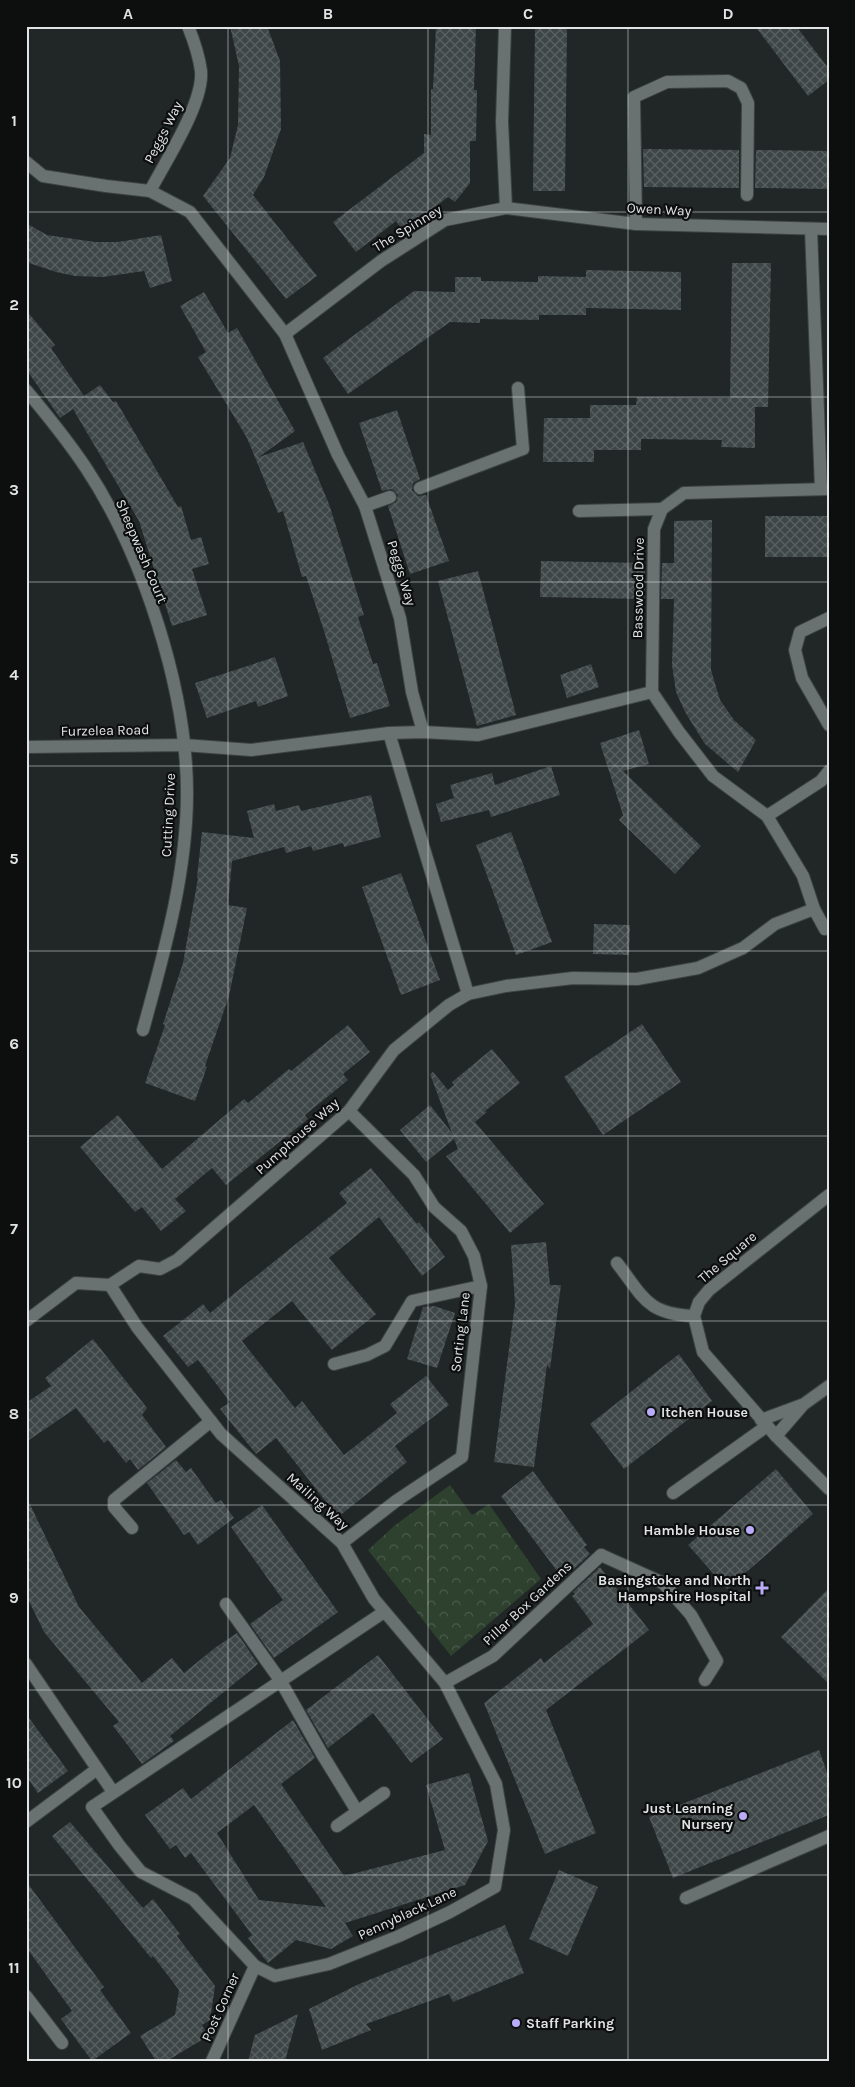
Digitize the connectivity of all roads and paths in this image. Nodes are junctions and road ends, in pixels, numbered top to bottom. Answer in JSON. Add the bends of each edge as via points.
{"nodes":[{"id":1,"x":188,"y":26,"type":"edge"},
{"id":2,"x":505,"y":26,"type":"edge"},
{"id":3,"x":26,"y":162,"type":"edge"},
{"id":4,"x":150,"y":191,"type":"junction"},
{"id":5,"x":747,"y":195,"type":"dead end"},
{"id":6,"x":506,"y":208,"type":"junction"},
{"id":7,"x":636,"y":224,"type":"junction"},
{"id":8,"x":811,"y":229,"type":"junction"},
{"id":9,"x":829,"y":230,"type":"edge"},
{"id":10,"x":285,"y":334,"type":"junction"},
{"id":11,"x":518,"y":388,"type":"dead end"},
{"id":12,"x":26,"y":390,"type":"edge"},
{"id":13,"x":420,"y":488,"type":"dead end"},
{"id":14,"x":825,"y":489,"type":"edge"},
{"id":15,"x":390,"y":497,"type":"dead end"},
{"id":16,"x":365,"y":506,"type":"junction"},
{"id":17,"x":662,"y":509,"type":"junction"},
{"id":18,"x":579,"y":510,"type":"dead end"},
{"id":19,"x":829,"y":618,"type":"edge"},
{"id":20,"x":652,"y":692,"type":"junction"},
{"id":21,"x":829,"y":725,"type":"edge"},
{"id":22,"x":423,"y":732,"type":"junction"},
{"id":23,"x":389,"y":733,"type":"junction"},
{"id":24,"x":184,"y":744,"type":"junction"},
{"id":25,"x":26,"y":747,"type":"edge"},
{"id":26,"x":829,"y":771,"type":"edge"},
{"id":27,"x":767,"y":816,"type":"junction"},
{"id":28,"x":814,"y":909,"type":"junction"},
{"id":29,"x":829,"y":928,"type":"edge"},
{"id":30,"x":468,"y":994,"type":"junction"},
{"id":31,"x":143,"y":1030,"type":"dead end"},
{"id":32,"x":349,"y":1111,"type":"junction"},
{"id":33,"x":829,"y":1195,"type":"edge"},
{"id":34,"x":617,"y":1263,"type":"dead end"},
{"id":35,"x":110,"y":1285,"type":"junction"},
{"id":36,"x":481,"y":1286,"type":"junction"},
{"id":37,"x":694,"y":1316,"type":"junction"},
{"id":38,"x":26,"y":1321,"type":"edge"},
{"id":39,"x":334,"y":1364,"type":"dead end"},
{"id":40,"x":829,"y":1386,"type":"edge"},
{"id":41,"x":804,"y":1404,"type":"junction"},
{"id":42,"x":211,"y":1421,"type":"junction"},
{"id":43,"x":764,"y":1423,"type":"junction"},
{"id":44,"x":776,"y":1436,"type":"junction"},
{"id":45,"x":829,"y":1489,"type":"edge"},
{"id":46,"x":673,"y":1493,"type":"dead end"},
{"id":47,"x":132,"y":1528,"type":"dead end"},
{"id":48,"x":342,"y":1543,"type":"junction"},
{"id":49,"x":226,"y":1604,"type":"dead end"},
{"id":50,"x":384,"y":1612,"type":"junction"},
{"id":51,"x":26,"y":1664,"type":"edge"},
{"id":52,"x":280,"y":1680,"type":"junction"},
{"id":53,"x":705,"y":1680,"type":"dead end"},
{"id":54,"x":444,"y":1683,"type":"junction"},
{"id":55,"x":98,"y":1769,"type":"junction"},
{"id":56,"x":114,"y":1792,"type":"junction"},
{"id":57,"x":384,"y":1793,"type":"dead end"},
{"id":58,"x":357,"y":1811,"type":"junction"},
{"id":59,"x":26,"y":1822,"type":"edge"},
{"id":60,"x":337,"y":1826,"type":"dead end"},
{"id":61,"x":829,"y":1836,"type":"edge"},
{"id":62,"x":686,"y":1898,"type":"dead end"},
{"id":63,"x":255,"y":1966,"type":"junction"},
{"id":64,"x":26,"y":1996,"type":"edge"},
{"id":65,"x":62,"y":2043,"type":"dead end"},
{"id":66,"x":212,"y":2061,"type":"edge"}],
"edges":[{"from":1,"to":4,"type":"street","name":"Peggs Way","via":[[201,72],[198,93],[191,114]]},
{"from":2,"to":6,"type":"street","via":[[502,122]]},
{"from":3,"to":4,"type":"street","name":"Peggs Way","via":[[43,176]]},
{"from":4,"to":10,"type":"street","name":"Peggs Way","via":[[190,212]]},
{"from":5,"to":7,"type":"street","via":[[748,103],[742,88],[728,82],[667,82],[634,97]]},
{"from":6,"to":7,"type":"street","name":"Owen Way"},
{"from":6,"to":10,"type":"street","name":"The Spinney","via":[[445,220],[381,260]]},
{"from":7,"to":8,"type":"street","name":"Owen Way"},
{"from":8,"to":9,"type":"street","name":"Owen Way"},
{"from":8,"to":14,"type":"street"},
{"from":10,"to":16,"type":"street","name":"Peggs Way","via":[[338,455]]},
{"from":11,"to":13,"type":"street","via":[[523,449]]},
{"from":12,"to":24,"type":"street","name":"Sheepwash Court","via":[[86,469],[111,512],[136,566],[161,634],[178,702]]},
{"from":14,"to":17,"type":"street","via":[[684,493]]},
{"from":15,"to":16,"type":"street"},
{"from":16,"to":22,"type":"street","name":"Peggs Way","via":[[400,618],[412,692]]},
{"from":17,"to":18,"type":"street"},
{"from":17,"to":20,"type":"street","name":"Basswood Drive","via":[[654,529]]},
{"from":19,"to":21,"type":"street","via":[[800,632],[795,650],[802,678]]},
{"from":20,"to":22,"type":"street","via":[[478,735]]},
{"from":20,"to":27,"type":"street","via":[[713,776]]},
{"from":22,"to":23,"type":"street"},
{"from":23,"to":24,"type":"street","via":[[251,750]]},
{"from":23,"to":30,"type":"street"},
{"from":24,"to":25,"type":"street","name":"Furzelea Road"},
{"from":24,"to":31,"type":"street","name":"Cutting Drive","via":[[187,793],[183,846],[171,925]]},
{"from":26,"to":27,"type":"street","via":[[821,781]]},
{"from":27,"to":28,"type":"street","via":[[803,876]]},
{"from":28,"to":29,"type":"street","via":[[825,929]]},
{"from":28,"to":30,"type":"street","name":"Pumphouse Way","via":[[775,924],[744,948],[698,968],[637,979],[573,978]]},
{"from":30,"to":32,"type":"street","name":"Pumphouse Way","via":[[448,1005],[394,1050]]},
{"from":32,"to":35,"type":"street","name":"Pumphouse Way","via":[[177,1260],[160,1269],[139,1266]]},
{"from":32,"to":36,"type":"street","name":"Sorting Lane","via":[[414,1175],[434,1207],[460,1231],[474,1256]]},
{"from":33,"to":37,"type":"street","name":"The Square","via":[[709,1290],[699,1302]]},
{"from":34,"to":37,"type":"street","via":[[645,1300],[657,1310],[672,1315]]},
{"from":35,"to":38,"type":"street","via":[[76,1284]]},
{"from":35,"to":42,"type":"street","name":"Mailing Way","via":[[137,1328]]},
{"from":36,"to":39,"type":"street","via":[[412,1301],[385,1346]]},
{"from":36,"to":48,"type":"street","name":"Sorting Lane","via":[[462,1458],[396,1501]]},
{"from":37,"to":43,"type":"street","via":[[703,1352]]},
{"from":40,"to":41,"type":"street"},
{"from":41,"to":43,"type":"street"},
{"from":41,"to":44,"type":"street"},
{"from":42,"to":47,"type":"street","via":[[114,1500],[114,1507]]},
{"from":42,"to":48,"type":"street","name":"Mailing Way","via":[[221,1434]]},
{"from":43,"to":44,"type":"street"},
{"from":43,"to":46,"type":"street"},
{"from":44,"to":45,"type":"street"},
{"from":48,"to":50,"type":"street","name":"Mailing Way"},
{"from":49,"to":52,"type":"street"},
{"from":50,"to":52,"type":"street"},
{"from":50,"to":54,"type":"street","name":"Pennyblack Lane"},
{"from":51,"to":55,"type":"street"},
{"from":52,"to":56,"type":"street"},
{"from":52,"to":58,"type":"street"},
{"from":53,"to":54,"type":"street","name":"Pillar Box Gardens","via":[[717,1661],[691,1616],[663,1583],[601,1555],[493,1656]]},
{"from":54,"to":63,"type":"street","name":"Pennyblack Lane","via":[[496,1784],[504,1830],[495,1887],[400,1936],[329,1964],[275,1976]]},
{"from":55,"to":56,"type":"street"},
{"from":55,"to":59,"type":"street"},
{"from":56,"to":63,"type":"street","name":"Pennyblack Lane","via":[[92,1807],[119,1845],[141,1872],[193,1899]]},
{"from":57,"to":58,"type":"street"},
{"from":58,"to":60,"type":"street"},
{"from":61,"to":62,"type":"street"},
{"from":63,"to":66,"type":"street","name":"Post Corner"},
{"from":64,"to":65,"type":"street"}]}
